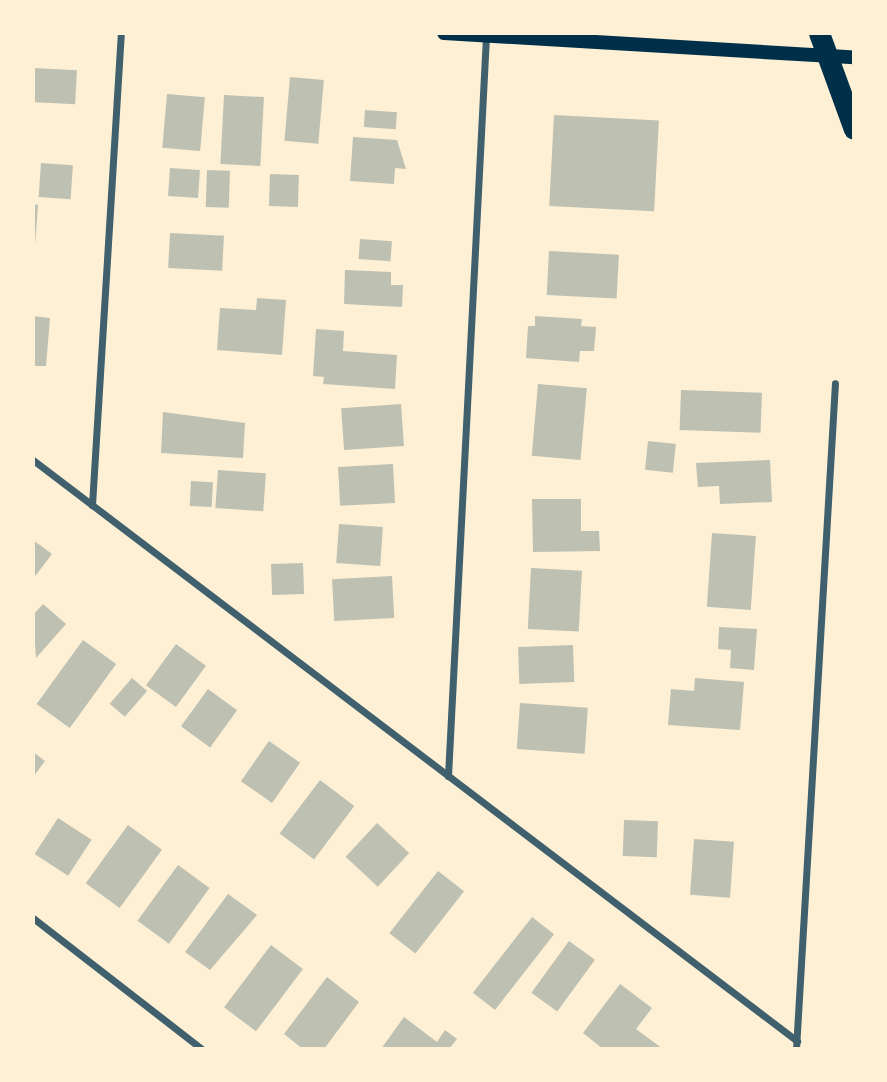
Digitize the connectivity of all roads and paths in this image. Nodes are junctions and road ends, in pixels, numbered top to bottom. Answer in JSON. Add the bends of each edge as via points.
{"nodes":[{"id":1,"x":121,"y":33,"type":"edge"},
{"id":2,"x":444,"y":33,"type":"edge"},
{"id":3,"x":819,"y":33,"type":"edge"},
{"id":4,"x":486,"y":36,"type":"junction"},
{"id":5,"x":854,"y":57,"type":"edge"},
{"id":6,"x":854,"y":129,"type":"edge"},
{"id":7,"x":835,"y":383,"type":"dead end"},
{"id":8,"x":33,"y":460,"type":"edge"},
{"id":9,"x":92,"y":505,"type":"junction"},
{"id":10,"x":448,"y":776,"type":"junction"},
{"id":11,"x":33,"y":918,"type":"edge"},
{"id":12,"x":796,"y":1045,"type":"edge"},
{"id":13,"x":202,"y":1049,"type":"edge"}],
"edges":[{"from":1,"to":9,"type":"street"},
{"from":2,"to":4,"type":"main road"},
{"from":3,"to":6,"type":"highway"},
{"from":4,"to":5,"type":"main road"},
{"from":4,"to":10,"type":"street"},
{"from":7,"to":12,"type":"street"},
{"from":8,"to":9,"type":"street"},
{"from":9,"to":10,"type":"street"},
{"from":10,"to":12,"type":"street"},
{"from":11,"to":13,"type":"street"}]}
